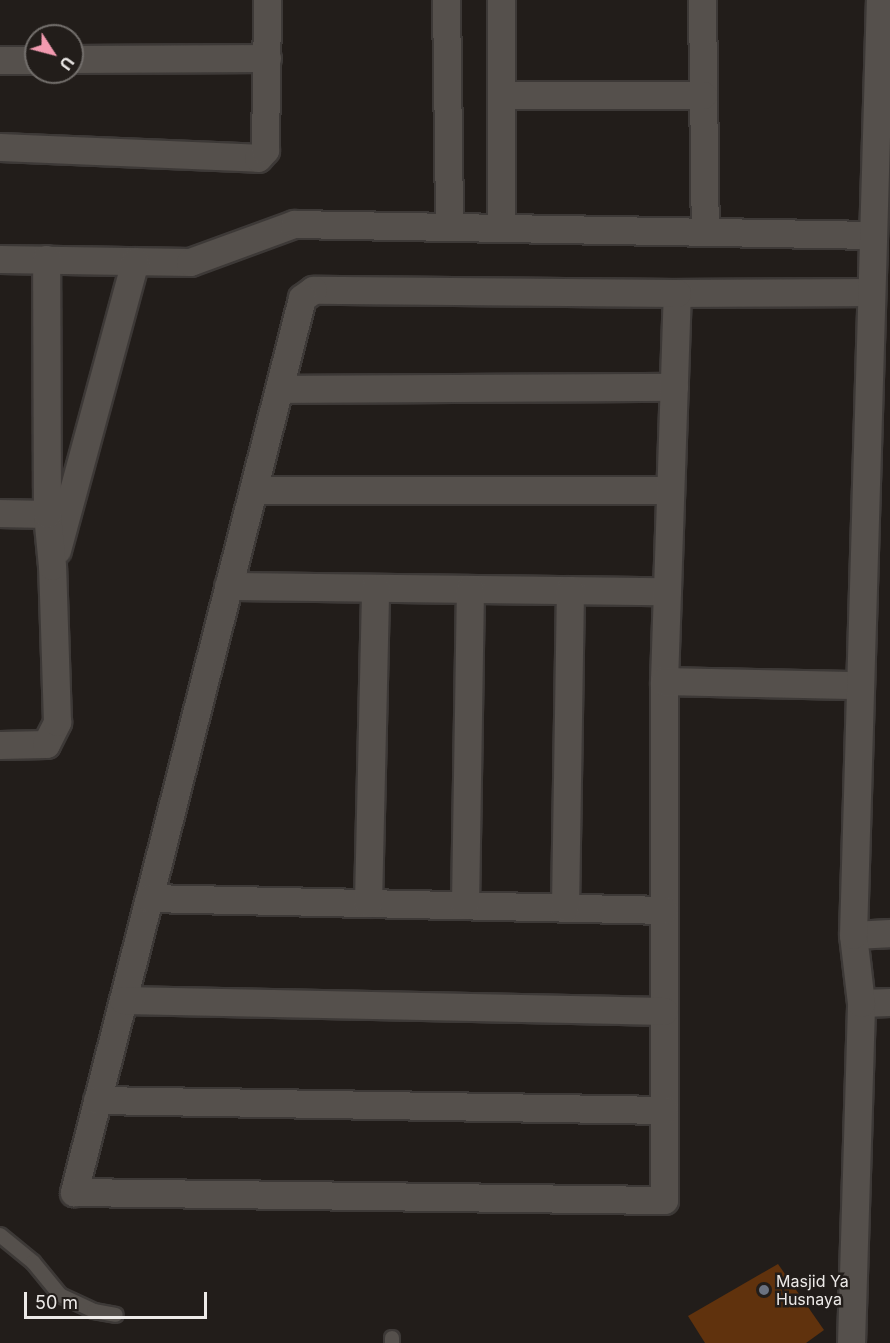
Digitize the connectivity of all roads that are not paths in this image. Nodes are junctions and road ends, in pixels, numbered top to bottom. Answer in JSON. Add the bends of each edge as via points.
{"nodes":[{"id":1,"x":267,"y":0,"type":"edge"},
{"id":2,"x":446,"y":0,"type":"edge"},
{"id":3,"x":501,"y":0,"type":"edge"},
{"id":4,"x":702,"y":0,"type":"edge"},
{"id":5,"x":880,"y":0,"type":"edge"},
{"id":6,"x":267,"y":58,"type":"junction"},
{"id":7,"x":0,"y":60,"type":"edge"},
{"id":8,"x":24,"y":60,"type":"edge"},
{"id":9,"x":84,"y":60,"type":"edge"},
{"id":10,"x":501,"y":95,"type":"junction"},
{"id":11,"x":703,"y":95,"type":"junction"},
{"id":12,"x":0,"y":147,"type":"edge"},
{"id":13,"x":449,"y":227,"type":"junction"},
{"id":14,"x":501,"y":228,"type":"junction"},
{"id":15,"x":705,"y":232,"type":"junction"},
{"id":16,"x":872,"y":236,"type":"junction"},
{"id":17,"x":0,"y":259,"type":"edge"},
{"id":18,"x":46,"y":259,"type":"junction"},
{"id":19,"x":135,"y":261,"type":"junction"},
{"id":20,"x":871,"y":292,"type":"junction"},
{"id":21,"x":677,"y":293,"type":"junction"},
{"id":22,"x":880,"y":331,"type":"edge"},
{"id":23,"x":674,"y":387,"type":"junction"},
{"id":24,"x":279,"y":389,"type":"junction"},
{"id":25,"x":253,"y":490,"type":"junction"},
{"id":26,"x":670,"y":490,"type":"junction"},
{"id":27,"x":0,"y":513,"type":"edge"},
{"id":28,"x":47,"y":514,"type":"junction"},
{"id":29,"x":52,"y":566,"type":"junction"},
{"id":30,"x":228,"y":586,"type":"junction"},
{"id":31,"x":375,"y":588,"type":"junction"},
{"id":32,"x":470,"y":589,"type":"junction"},
{"id":33,"x":570,"y":590,"type":"junction"},
{"id":34,"x":667,"y":591,"type":"junction"},
{"id":35,"x":664,"y":681,"type":"junction"},
{"id":36,"x":860,"y":685,"type":"junction"},
{"id":37,"x":0,"y":745,"type":"edge"},
{"id":38,"x":149,"y":898,"type":"junction"},
{"id":39,"x":368,"y":903,"type":"junction"},
{"id":40,"x":465,"y":905,"type":"junction"},
{"id":41,"x":565,"y":907,"type":"junction"},
{"id":42,"x":664,"y":910,"type":"junction"},
{"id":43,"x":890,"y":933,"type":"edge"},
{"id":44,"x":853,"y":935,"type":"junction"},
{"id":45,"x":123,"y":1000,"type":"junction"},
{"id":46,"x":890,"y":1002,"type":"edge"},
{"id":47,"x":861,"y":1003,"type":"junction"},
{"id":48,"x":664,"y":1011,"type":"junction"},
{"id":49,"x":97,"y":1100,"type":"junction"},
{"id":50,"x":664,"y":1110,"type":"junction"},
{"id":51,"x":0,"y":1235,"type":"edge"},
{"id":52,"x":116,"y":1315,"type":"dead end"},
{"id":53,"x":851,"y":1343,"type":"edge"}],
"edges":[{"from":1,"to":6,"type":"street"},
{"from":2,"to":13,"type":"street"},
{"from":3,"to":10,"type":"street"},
{"from":4,"to":11,"type":"street"},
{"from":5,"to":16,"type":"street"},
{"from":6,"to":9,"type":"street"},
{"from":6,"to":12,"type":"street","via":[[265,150],[258,158]]},
{"from":7,"to":8,"type":"street"},
{"from":10,"to":11,"type":"street"},
{"from":10,"to":14,"type":"street"},
{"from":11,"to":15,"type":"street"},
{"from":13,"to":14,"type":"street"},
{"from":13,"to":19,"type":"street","via":[[294,224],[190,262]]},
{"from":14,"to":15,"type":"street"},
{"from":15,"to":16,"type":"street"},
{"from":16,"to":20,"type":"street"},
{"from":17,"to":18,"type":"street"},
{"from":18,"to":19,"type":"street"},
{"from":18,"to":28,"type":"street"},
{"from":19,"to":29,"type":"street"},
{"from":20,"to":21,"type":"street"},
{"from":20,"to":22,"type":"street"},
{"from":21,"to":23,"type":"street"},
{"from":21,"to":24,"type":"street","via":[[313,290],[302,298]]},
{"from":22,"to":36,"type":"street"},
{"from":23,"to":24,"type":"street"},
{"from":23,"to":26,"type":"street"},
{"from":24,"to":25,"type":"street"},
{"from":25,"to":26,"type":"street"},
{"from":25,"to":30,"type":"street"},
{"from":26,"to":34,"type":"street"},
{"from":27,"to":28,"type":"street"},
{"from":28,"to":29,"type":"street"},
{"from":29,"to":37,"type":"street","via":[[55,731],[46,744]]},
{"from":30,"to":31,"type":"street"},
{"from":30,"to":38,"type":"street"},
{"from":31,"to":32,"type":"street"},
{"from":31,"to":39,"type":"street"},
{"from":32,"to":33,"type":"street"},
{"from":32,"to":40,"type":"street"},
{"from":33,"to":34,"type":"street"},
{"from":33,"to":41,"type":"street"},
{"from":34,"to":35,"type":"street"},
{"from":35,"to":36,"type":"street"},
{"from":35,"to":42,"type":"street"},
{"from":36,"to":44,"type":"street"},
{"from":38,"to":39,"type":"street"},
{"from":38,"to":45,"type":"street"},
{"from":39,"to":40,"type":"street"},
{"from":40,"to":41,"type":"street"},
{"from":41,"to":42,"type":"street"},
{"from":42,"to":48,"type":"street"},
{"from":43,"to":44,"type":"street"},
{"from":44,"to":47,"type":"street"},
{"from":45,"to":48,"type":"street"},
{"from":45,"to":49,"type":"street"},
{"from":46,"to":47,"type":"street"},
{"from":47,"to":53,"type":"street"},
{"from":48,"to":50,"type":"street"},
{"from":49,"to":50,"type":"street"},
{"from":49,"to":50,"type":"street","via":[[74,1192],[664,1200]]},
{"from":51,"to":52,"type":"lane","via":[[33,1262],[60,1295],[94,1311]]}]}
